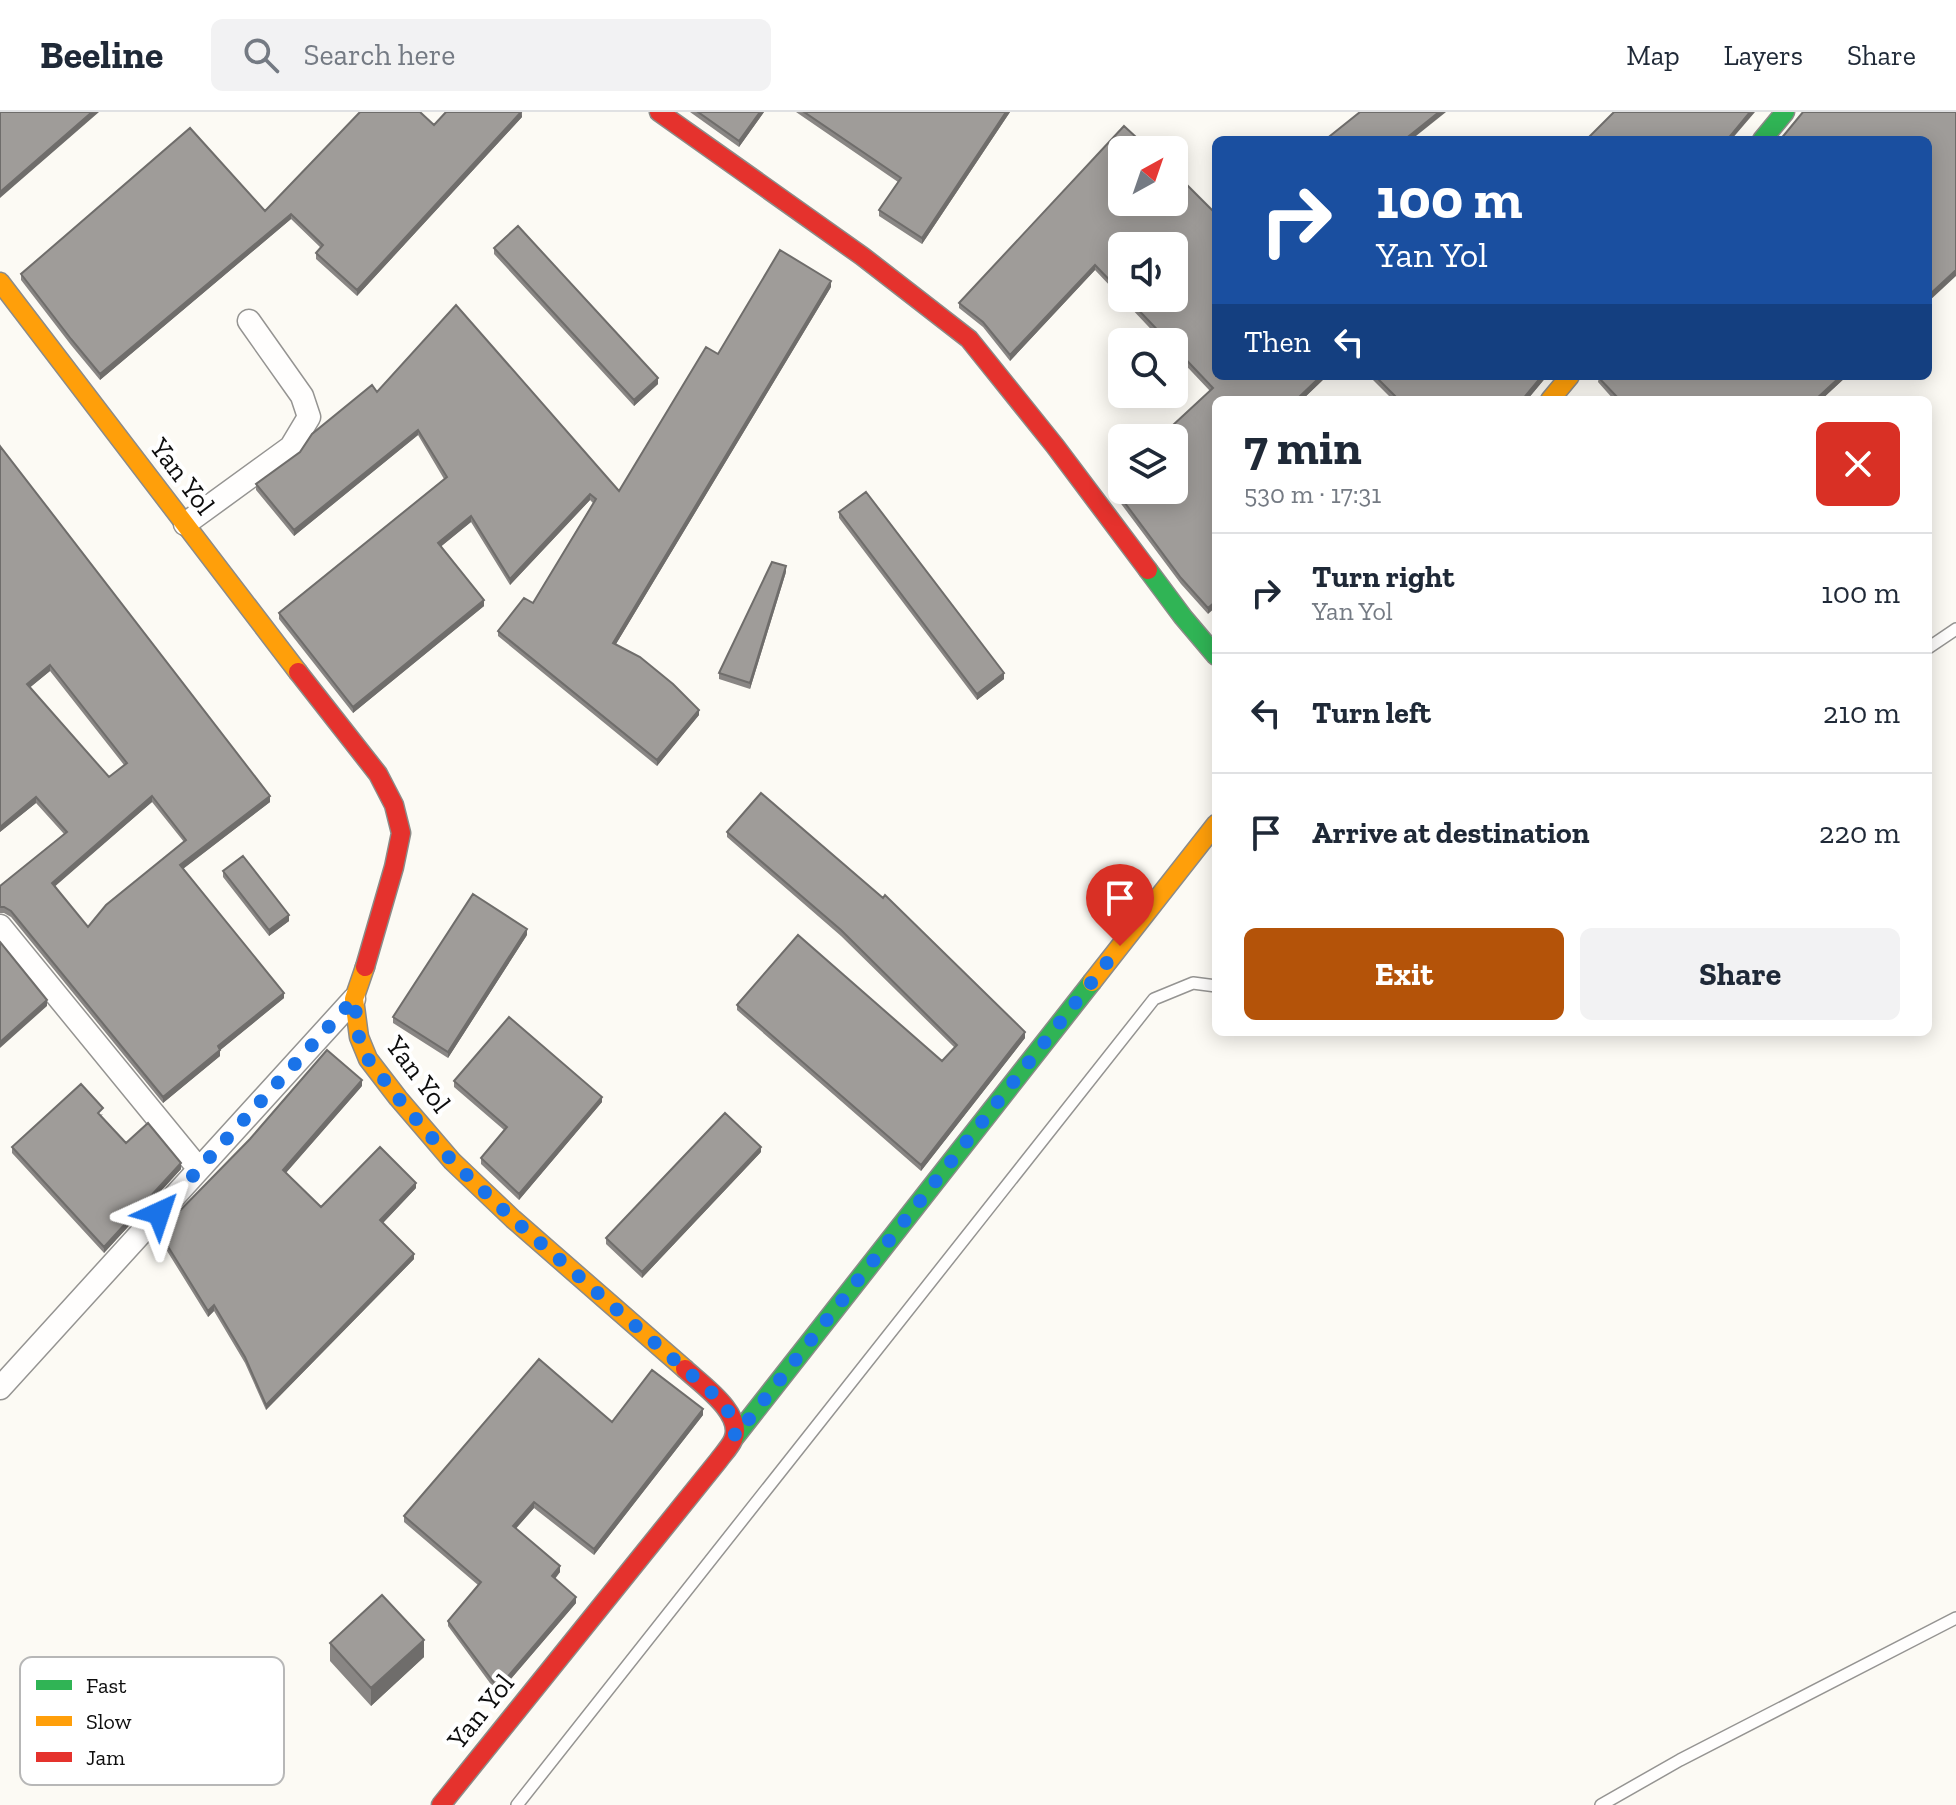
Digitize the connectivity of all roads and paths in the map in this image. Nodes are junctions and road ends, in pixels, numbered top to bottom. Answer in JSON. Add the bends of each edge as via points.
{"nodes":[{"id":1,"x":659,"y":112,"type":"edge"},
{"id":2,"x":1785,"y":112,"type":"edge"},
{"id":3,"x":1765,"y":136,"type":"edge"},
{"id":4,"x":0,"y":282,"type":"edge"},
{"id":5,"x":249,"y":321,"type":"dead end"},
{"id":6,"x":1567,"y":380,"type":"edge"},
{"id":7,"x":1553,"y":396,"type":"edge"},
{"id":8,"x":185,"y":524,"type":"junction"},
{"id":9,"x":1956,"y":629,"type":"edge"},
{"id":10,"x":1932,"y":645,"type":"edge"},
{"id":11,"x":1212,"y":651,"type":"edge"},
{"id":12,"x":1212,"y":829,"type":"edge"},
{"id":13,"x":0,"y":926,"type":"edge"},
{"id":14,"x":1212,"y":985,"type":"edge"},
{"id":15,"x":354,"y":999,"type":"junction"},
{"id":16,"x":199,"y":1169,"type":"junction"},
{"id":17,"x":0,"y":1388,"type":"edge"},
{"id":18,"x":735,"y":1437,"type":"junction"},
{"id":19,"x":1956,"y":1618,"type":"edge"},
{"id":20,"x":441,"y":1805,"type":"edge"},
{"id":21,"x":517,"y":1805,"type":"edge"},
{"id":22,"x":1601,"y":1805,"type":"edge"}],
"edges":[{"from":1,"to":11,"type":"street","via":[[969,339]]},
{"from":2,"to":3,"type":"street"},
{"from":4,"to":8,"type":"street","name":"Yan Yol"},
{"from":5,"to":8,"type":"street","via":[[302,396],[309,417],[291,447]]},
{"from":6,"to":7,"type":"street"},
{"from":8,"to":15,"type":"street","name":"Yan Yol","via":[[378,774],[394,805],[401,833],[394,867]]},
{"from":9,"to":10,"type":"lane"},
{"from":12,"to":18,"type":"street"},
{"from":13,"to":16,"type":"street"},
{"from":14,"to":21,"type":"lane","via":[[1193,983],[1154,999]]},
{"from":15,"to":16,"type":"street"},
{"from":15,"to":18,"type":"street","name":"Yan Yol","via":[[368,1059],[452,1161],[718,1398],[734,1419]]},
{"from":16,"to":17,"type":"street"},
{"from":18,"to":20,"type":"street","name":"Yan Yol"},
{"from":19,"to":22,"type":"lane"}]}
